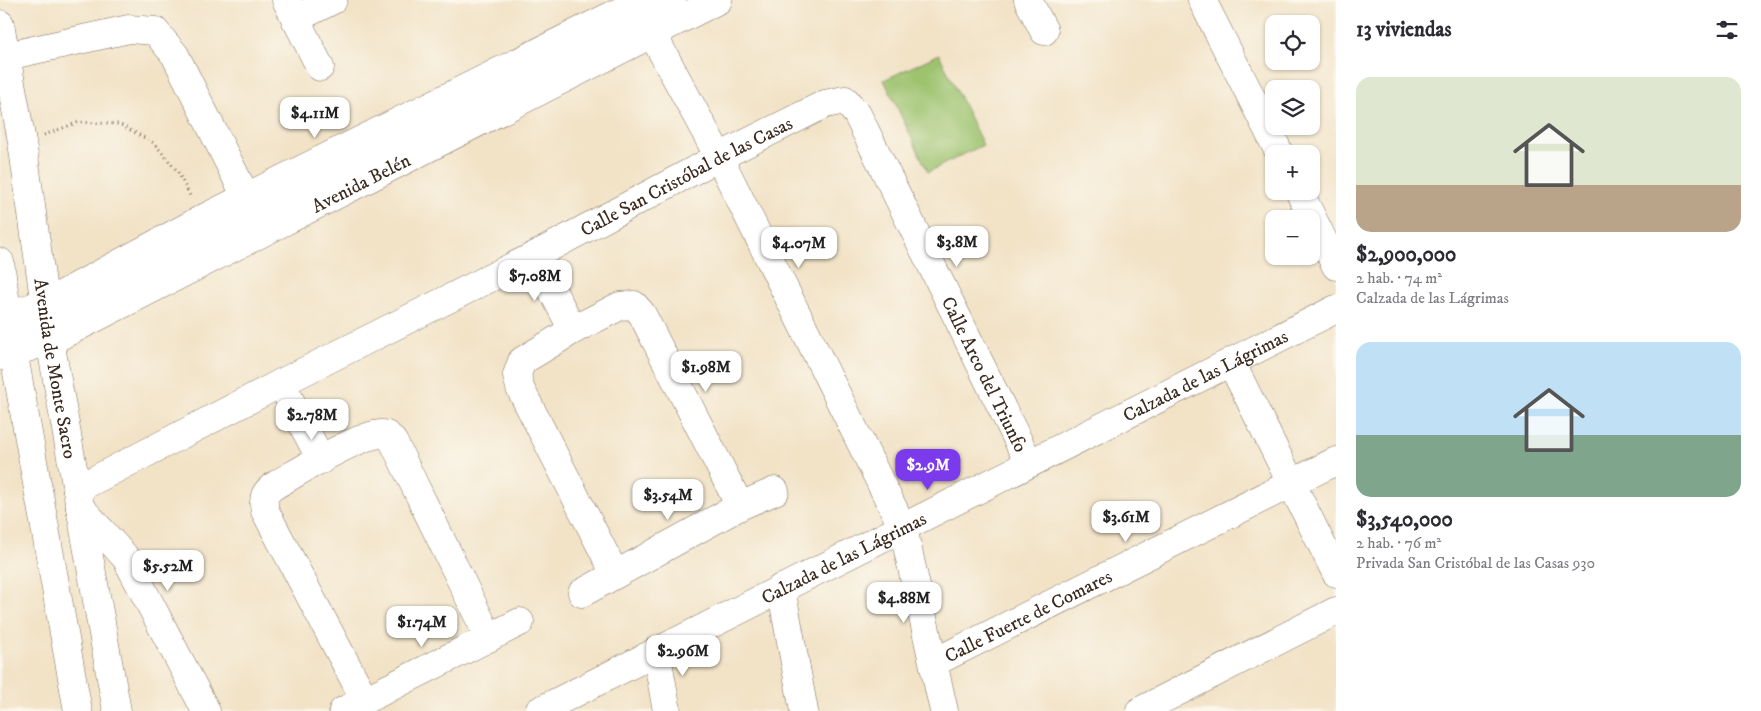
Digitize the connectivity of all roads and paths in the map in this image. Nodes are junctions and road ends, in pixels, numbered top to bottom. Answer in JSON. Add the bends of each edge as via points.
{"nodes":[{"id":1,"x":333,"y":0,"type":"edge"},
{"id":2,"x":672,"y":0,"type":"edge"},
{"id":3,"x":694,"y":0,"type":"edge"},
{"id":4,"x":718,"y":0,"type":"edge"},
{"id":5,"x":1028,"y":0,"type":"edge"},
{"id":6,"x":1202,"y":0,"type":"edge"},
{"id":7,"x":291,"y":10,"type":"edge"},
{"id":8,"x":642,"y":13,"type":"edge"},
{"id":9,"x":0,"y":24,"type":"edge"},
{"id":10,"x":1044,"y":31,"type":"dead end"},
{"id":11,"x":7,"y":56,"type":"junction"},
{"id":12,"x":320,"y":67,"type":"dead end"},
{"id":13,"x":845,"y":100,"type":"joint"},
{"id":14,"x":22,"y":142,"type":"junction"},
{"id":15,"x":1275,"y":145,"type":"edge"},
{"id":16,"x":719,"y":157,"type":"junction"},
{"id":17,"x":246,"y":197,"type":"junction"},
{"id":18,"x":1303,"y":200,"type":"edge"},
{"id":19,"x":202,"y":219,"type":"junction"},
{"id":20,"x":534,"y":256,"type":"junction"},
{"id":21,"x":0,"y":262,"type":"edge"},
{"id":22,"x":1336,"y":266,"type":"edge"},
{"id":23,"x":1336,"y":309,"type":"edge"},
{"id":24,"x":47,"y":321,"type":"junction"},
{"id":25,"x":573,"y":330,"type":"junction"},
{"id":26,"x":5,"y":335,"type":"edge"},
{"id":27,"x":1231,"y":362,"type":"junction"},
{"id":28,"x":281,"y":383,"type":"junction"},
{"id":29,"x":321,"y":460,"type":"junction"},
{"id":30,"x":1336,"y":461,"type":"edge"},
{"id":31,"x":1029,"y":463,"type":"junction"},
{"id":32,"x":1291,"y":483,"type":"junction"},
{"id":33,"x":776,"y":491,"type":"dead end"},
{"id":34,"x":78,"y":498,"type":"junction"},
{"id":35,"x":740,"y":506,"type":"junction"},
{"id":36,"x":903,"y":528,"type":"junction"},
{"id":37,"x":1336,"y":572,"type":"edge"},
{"id":38,"x":615,"y":574,"type":"junction"},
{"id":39,"x":781,"y":588,"type":"junction"},
{"id":40,"x":582,"y":592,"type":"dead end"},
{"id":41,"x":1336,"y":611,"type":"edge"},
{"id":42,"x":520,"y":622,"type":"dead end"},
{"id":43,"x":489,"y":638,"type":"junction"},
{"id":44,"x":656,"y":651,"type":"junction"},
{"id":45,"x":935,"y":662,"type":"junction"},
{"id":46,"x":354,"y":706,"type":"edge"},
{"id":47,"x":78,"y":711,"type":"edge"},
{"id":48,"x":117,"y":711,"type":"edge"},
{"id":49,"x":206,"y":711,"type":"edge"},
{"id":50,"x":539,"y":711,"type":"edge"},
{"id":51,"x":667,"y":711,"type":"edge"},
{"id":52,"x":804,"y":711,"type":"edge"},
{"id":53,"x":944,"y":711,"type":"edge"},
{"id":54,"x":1140,"y":711,"type":"edge"}],
"edges":[{"from":1,"to":7,"type":"street"},
{"from":2,"to":8,"type":"street"},
{"from":3,"to":8,"type":"street"},
{"from":4,"to":8,"type":"street","name":"Avenida Belén"},
{"from":5,"to":10,"type":"street"},
{"from":6,"to":15,"type":"street"},
{"from":7,"to":12,"type":"street"},
{"from":8,"to":16,"type":"street"},
{"from":8,"to":17,"type":"street","name":"Avenida Belén"},
{"from":8,"to":24,"type":"street","name":"Avenida Belén"},
{"from":9,"to":11,"type":"street","name":"Avenida de Monte Sacro"},
{"from":11,"to":14,"type":"street","name":"Avenida de Monte Sacro"},
{"from":11,"to":17,"type":"street","via":[[129,29],[155,31],[175,55]]},
{"from":13,"to":16,"type":"street","name":"Calle San Cristóbal de las Casas","via":[[825,104]]},
{"from":13,"to":31,"type":"street","name":"Calle Arco del Triunfo","via":[[858,114]]},
{"from":14,"to":19,"type":"path","via":[[80,122],[119,124],[154,143],[178,172]]},
{"from":14,"to":24,"type":"street","name":"Avenida de Monte Sacro"},
{"from":16,"to":20,"type":"street","name":"Calle San Cristóbal de las Casas"},
{"from":16,"to":36,"type":"street"},
{"from":17,"to":19,"type":"street","name":"Avenida Belén"},
{"from":18,"to":22,"type":"street"},
{"from":19,"to":24,"type":"street","name":"Avenida Belén"},
{"from":20,"to":25,"type":"street"},
{"from":20,"to":28,"type":"street","name":"Calle San Cristóbal de las Casas"},
{"from":21,"to":26,"type":"street","name":"Avenida de Monte Sacro"},
{"from":23,"to":27,"type":"street","name":"Calzada de las Lágrimas"},
{"from":24,"to":26,"type":"street","name":"Avenida Belén"},
{"from":24,"to":26,"type":"street","name":"Avenida Belén"},
{"from":24,"to":34,"type":"street","name":"Avenida de Monte Sacro"},
{"from":25,"to":35,"type":"street","via":[[620,306],[634,306],[642,314]]},
{"from":25,"to":38,"type":"street","via":[[522,361],[517,374],[520,388]]},
{"from":26,"to":47,"type":"street","name":"Avenida de Monte Sacro"},
{"from":27,"to":31,"type":"street","name":"Calzada de las Lágrimas"},
{"from":27,"to":32,"type":"street"},
{"from":28,"to":29,"type":"street"},
{"from":28,"to":34,"type":"street","name":"Calle San Cristóbal de las Casas"},
{"from":29,"to":43,"type":"street","via":[[370,436],[388,436],[402,458]]},
{"from":29,"to":46,"type":"street","via":[[268,489],[262,500]]},
{"from":30,"to":32,"type":"street","name":"Calle Fuerte de Comares"},
{"from":31,"to":36,"type":"street","name":"Calzada de las Lágrimas"},
{"from":32,"to":37,"type":"street"},
{"from":32,"to":45,"type":"street","name":"Calle Fuerte de Comares"},
{"from":33,"to":35,"type":"street"},
{"from":34,"to":48,"type":"street","name":"Avenida de Monte Sacro"},
{"from":34,"to":49,"type":"street","via":[[126,558]]},
{"from":35,"to":38,"type":"street"},
{"from":36,"to":39,"type":"street","name":"Calzada de las Lágrimas"},
{"from":36,"to":45,"type":"street"},
{"from":38,"to":40,"type":"street"},
{"from":39,"to":44,"type":"street","name":"Calzada de las Lágrimas"},
{"from":39,"to":52,"type":"street"},
{"from":41,"to":54,"type":"street"},
{"from":42,"to":43,"type":"street"},
{"from":43,"to":46,"type":"street"},
{"from":44,"to":50,"type":"street","name":"Calzada de las Lágrimas"},
{"from":44,"to":51,"type":"street"},
{"from":45,"to":53,"type":"street"}]}
